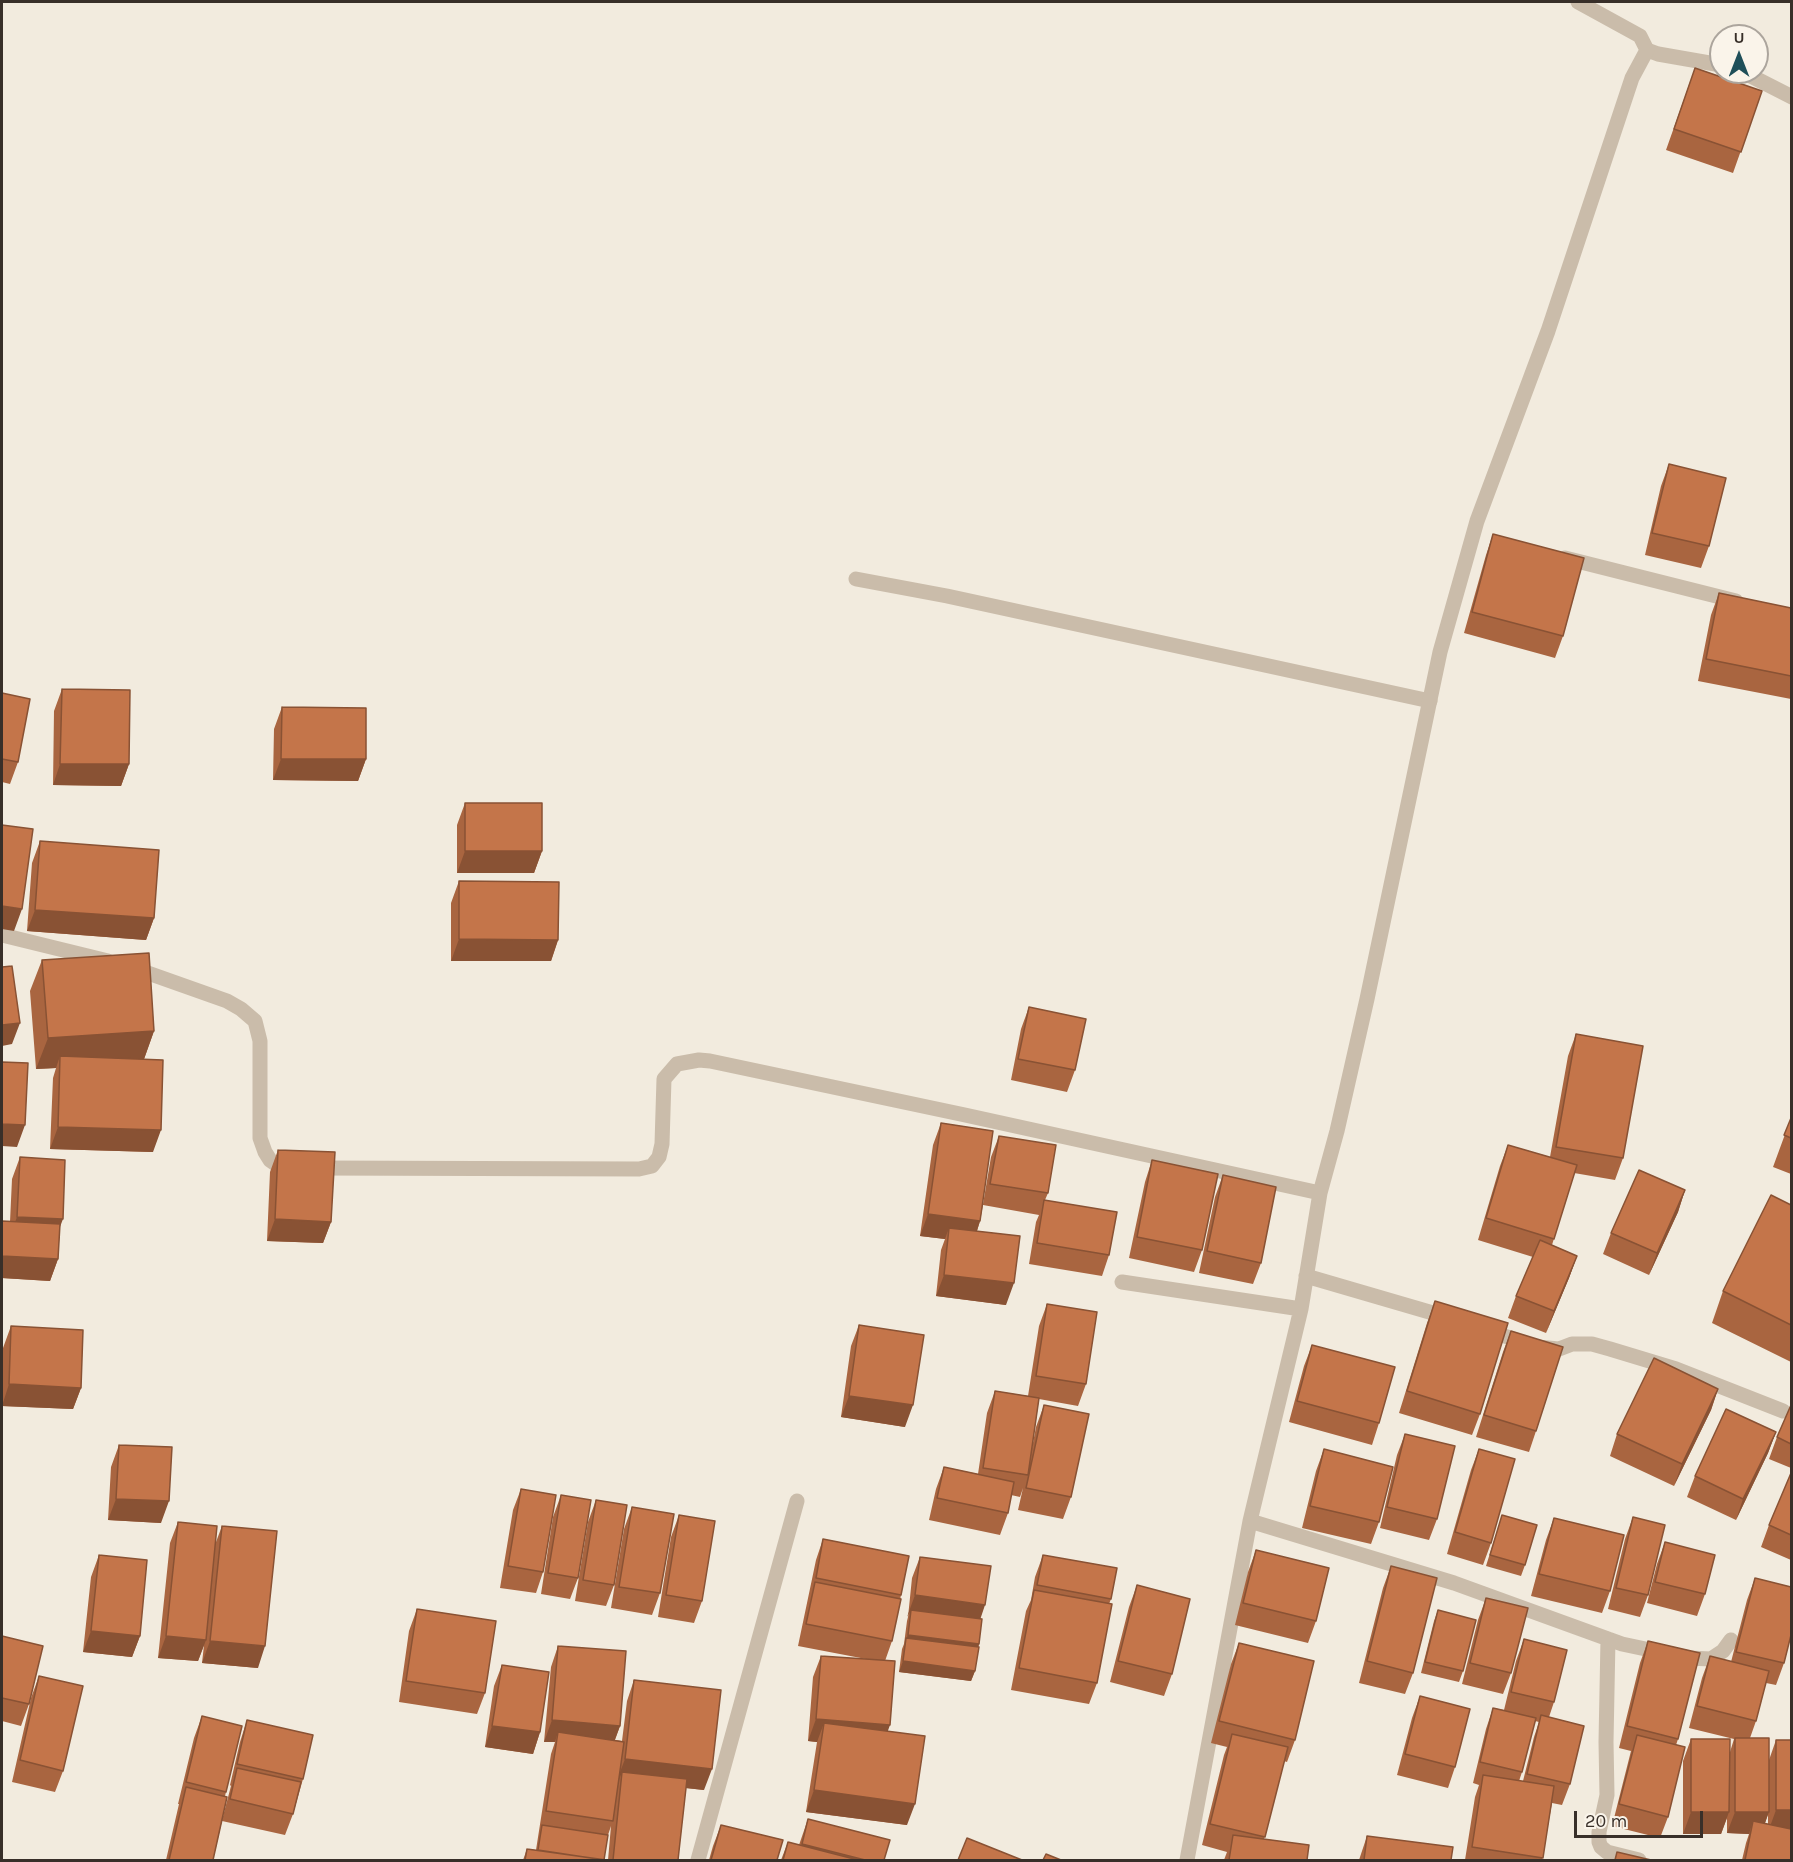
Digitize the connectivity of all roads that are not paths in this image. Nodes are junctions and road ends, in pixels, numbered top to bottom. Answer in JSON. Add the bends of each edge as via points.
{"nodes":[{"id":1,"x":1578,"y":2,"type":"edge"},
{"id":2,"x":1647,"y":50,"type":"junction"},
{"id":3,"x":1709,"y":63,"type":"edge"},
{"id":4,"x":1765,"y":84,"type":"edge"},
{"id":5,"x":1791,"y":98,"type":"edge"},
{"id":6,"x":1551,"y":554,"type":"edge"},
{"id":7,"x":856,"y":579,"type":"dead end"},
{"id":8,"x":1745,"y":603,"type":"edge"},
{"id":9,"x":1430,"y":701,"type":"junction"},
{"id":10,"x":2,"y":935,"type":"edge"},
{"id":11,"x":1320,"y":1193,"type":"junction"},
{"id":12,"x":1306,"y":1276,"type":"junction"},
{"id":13,"x":1122,"y":1282,"type":"dead end"},
{"id":14,"x":1301,"y":1309,"type":"junction"},
{"id":15,"x":1783,"y":1411,"type":"dead end"},
{"id":16,"x":797,"y":1501,"type":"dead end"},
{"id":17,"x":1250,"y":1521,"type":"junction"},
{"id":18,"x":1608,"y":1639,"type":"junction"},
{"id":19,"x":1731,"y":1640,"type":"dead end"},
{"id":20,"x":698,"y":1860,"type":"edge"},
{"id":21,"x":1187,"y":1860,"type":"edge"},
{"id":22,"x":1639,"y":1860,"type":"edge"}],
"edges":[{"from":1,"to":2,"type":"street","via":[[1640,36]]},
{"from":2,"to":3,"type":"street"},
{"from":2,"to":9,"type":"street","via":[[1632,78],[1440,652]]},
{"from":4,"to":5,"type":"street"},
{"from":6,"to":8,"type":"street"},
{"from":7,"to":9,"type":"street"},
{"from":9,"to":11,"type":"street","via":[[1367,999]]},
{"from":10,"to":11,"type":"street","via":[[138,969],[227,1001],[248,1015],[255,1021],[260,1041],[260,1138],[270,1160],[280,1167],[652,1166],[662,1144],[664,1079],[677,1064],[699,1060]]},
{"from":11,"to":12,"type":"street"},
{"from":12,"to":14,"type":"street"},
{"from":12,"to":15,"type":"street","via":[[1537,1347],[1559,1349],[1592,1344],[1610,1349],[1676,1369]]},
{"from":13,"to":14,"type":"street"},
{"from":14,"to":17,"type":"street"},
{"from":16,"to":20,"type":"street"},
{"from":17,"to":18,"type":"street","via":[[1454,1583]]},
{"from":17,"to":21,"type":"street"},
{"from":18,"to":19,"type":"street","via":[[1688,1658],[1711,1659],[1724,1651]]},
{"from":18,"to":22,"type":"street","via":[[1607,1795],[1599,1842],[1607,1852]]}]}
